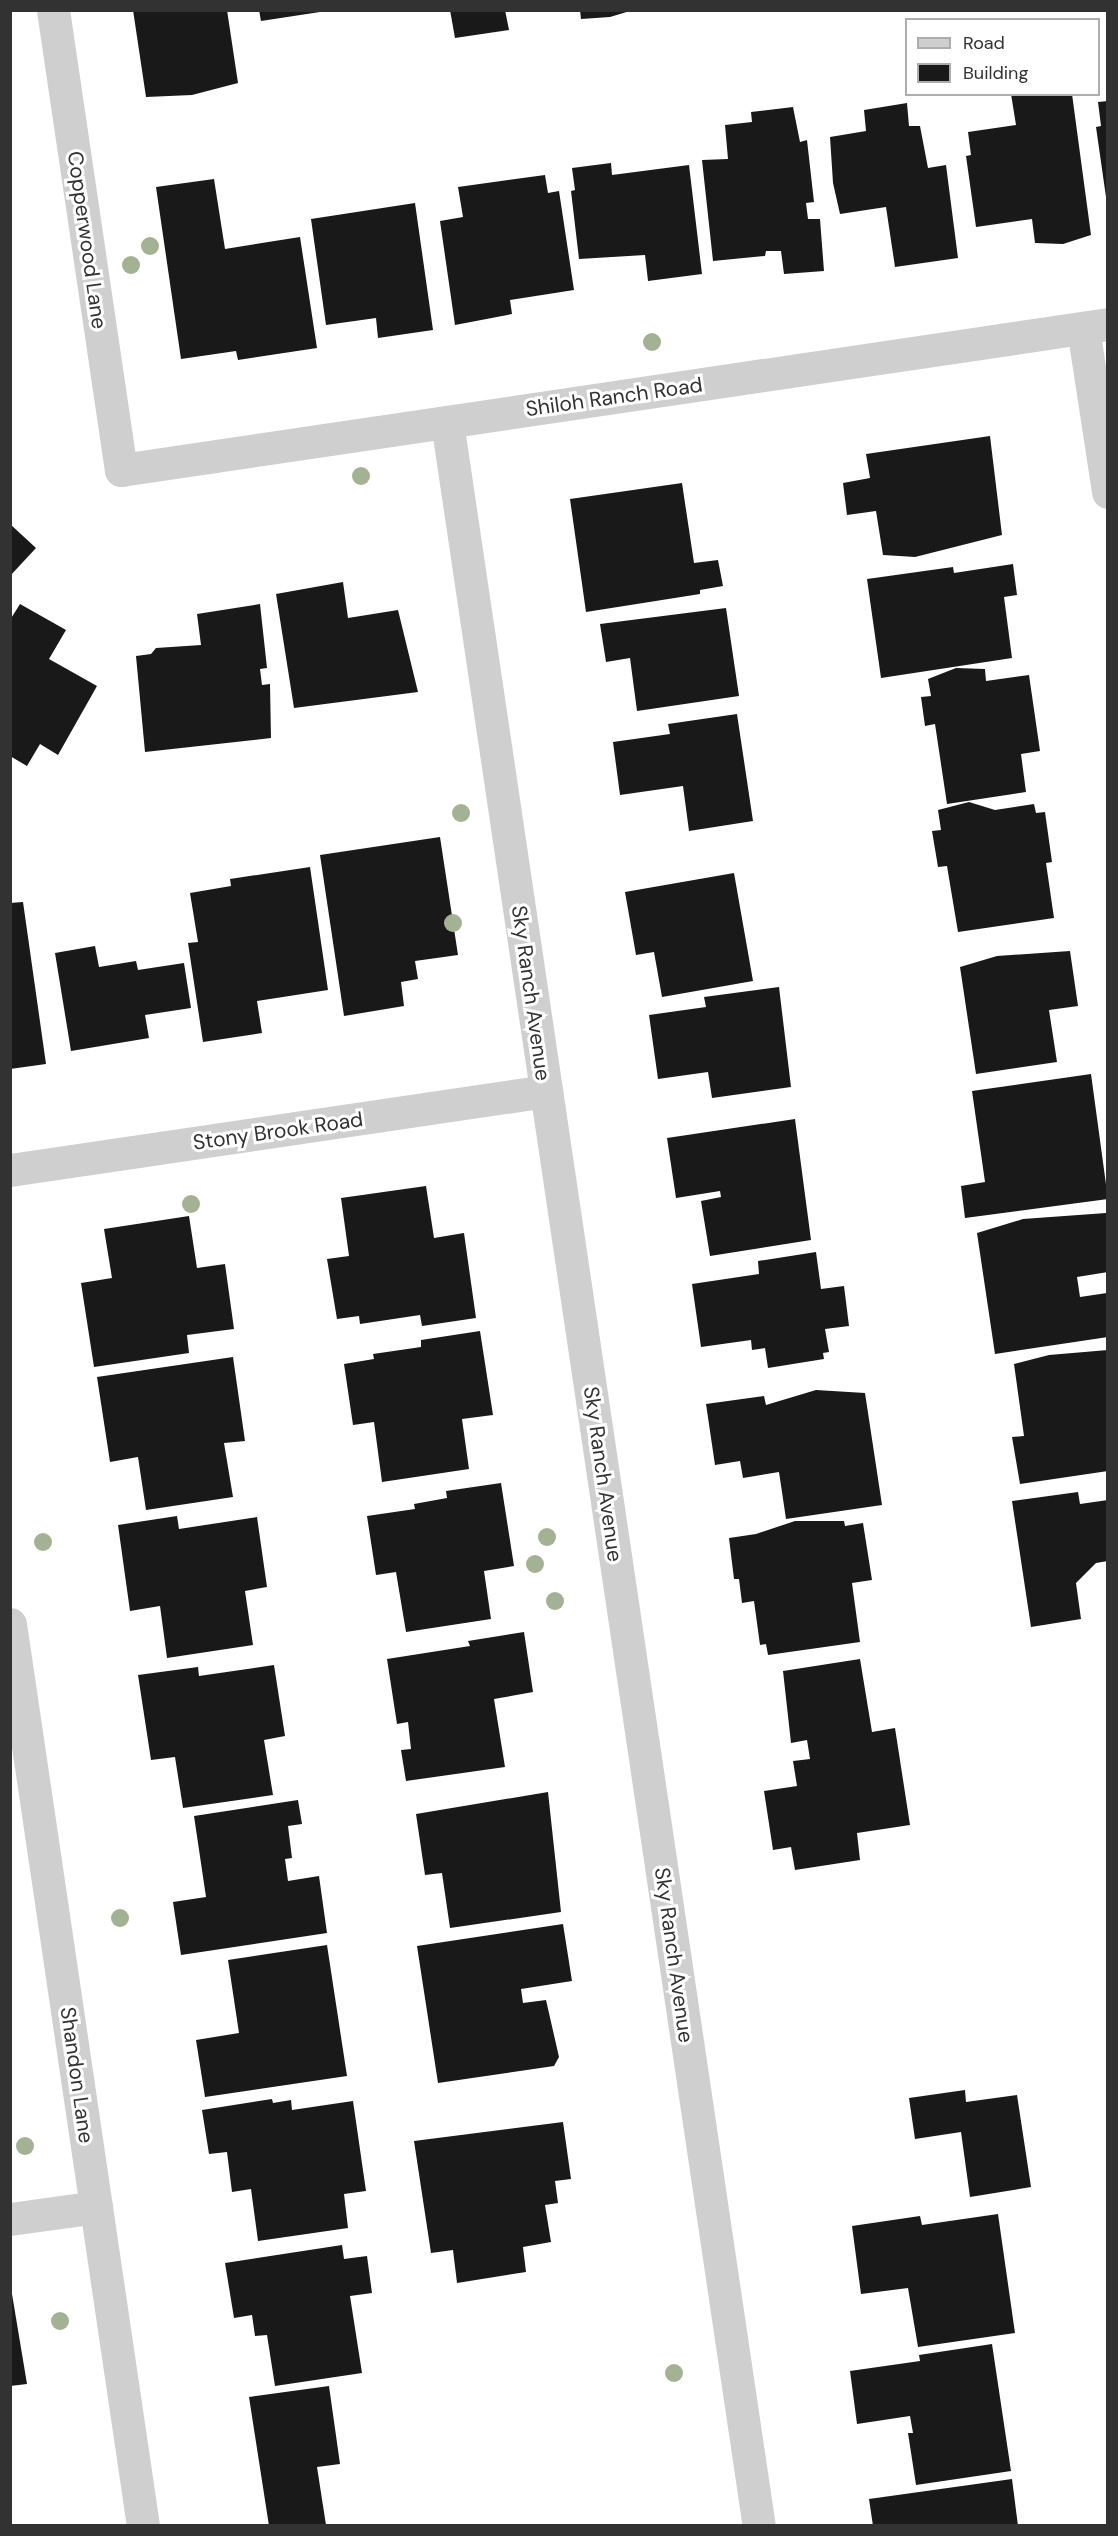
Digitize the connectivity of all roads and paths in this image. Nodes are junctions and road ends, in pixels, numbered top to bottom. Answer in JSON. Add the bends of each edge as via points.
{"nodes":[{"id":1,"x":53,"y":10,"type":"edge"},
{"id":2,"x":1095,"y":326,"type":"edge"},
{"id":3,"x":447,"y":422,"type":"junction"},
{"id":4,"x":121,"y":470,"type":"joint"},
{"id":5,"x":1107,"y":492,"type":"edge"},
{"id":6,"x":546,"y":1091,"type":"junction"},
{"id":7,"x":10,"y":1170,"type":"edge"},
{"id":8,"x":10,"y":1624,"type":"edge"},
{"id":9,"x":96,"y":2207,"type":"junction"},
{"id":10,"x":10,"y":2219,"type":"edge"},
{"id":11,"x":142,"y":2526,"type":"edge"},
{"id":12,"x":759,"y":2526,"type":"edge"}],
"edges":[{"from":1,"to":4,"type":"street","name":"Copperwood Lane"},
{"from":2,"to":3,"type":"street","name":"Shiloh Ranch Road"},
{"from":2,"to":5,"type":"street"},
{"from":3,"to":4,"type":"street","name":"Shiloh Ranch Road"},
{"from":3,"to":6,"type":"street","name":"Sky Ranch Avenue"},
{"from":6,"to":7,"type":"street","name":"Stony Brook Road"},
{"from":6,"to":12,"type":"street","name":"Sky Ranch Avenue"},
{"from":8,"to":9,"type":"street","name":"Shandon Lane"},
{"from":9,"to":10,"type":"street"},
{"from":9,"to":11,"type":"street","name":"Shandon Lane"}]}
